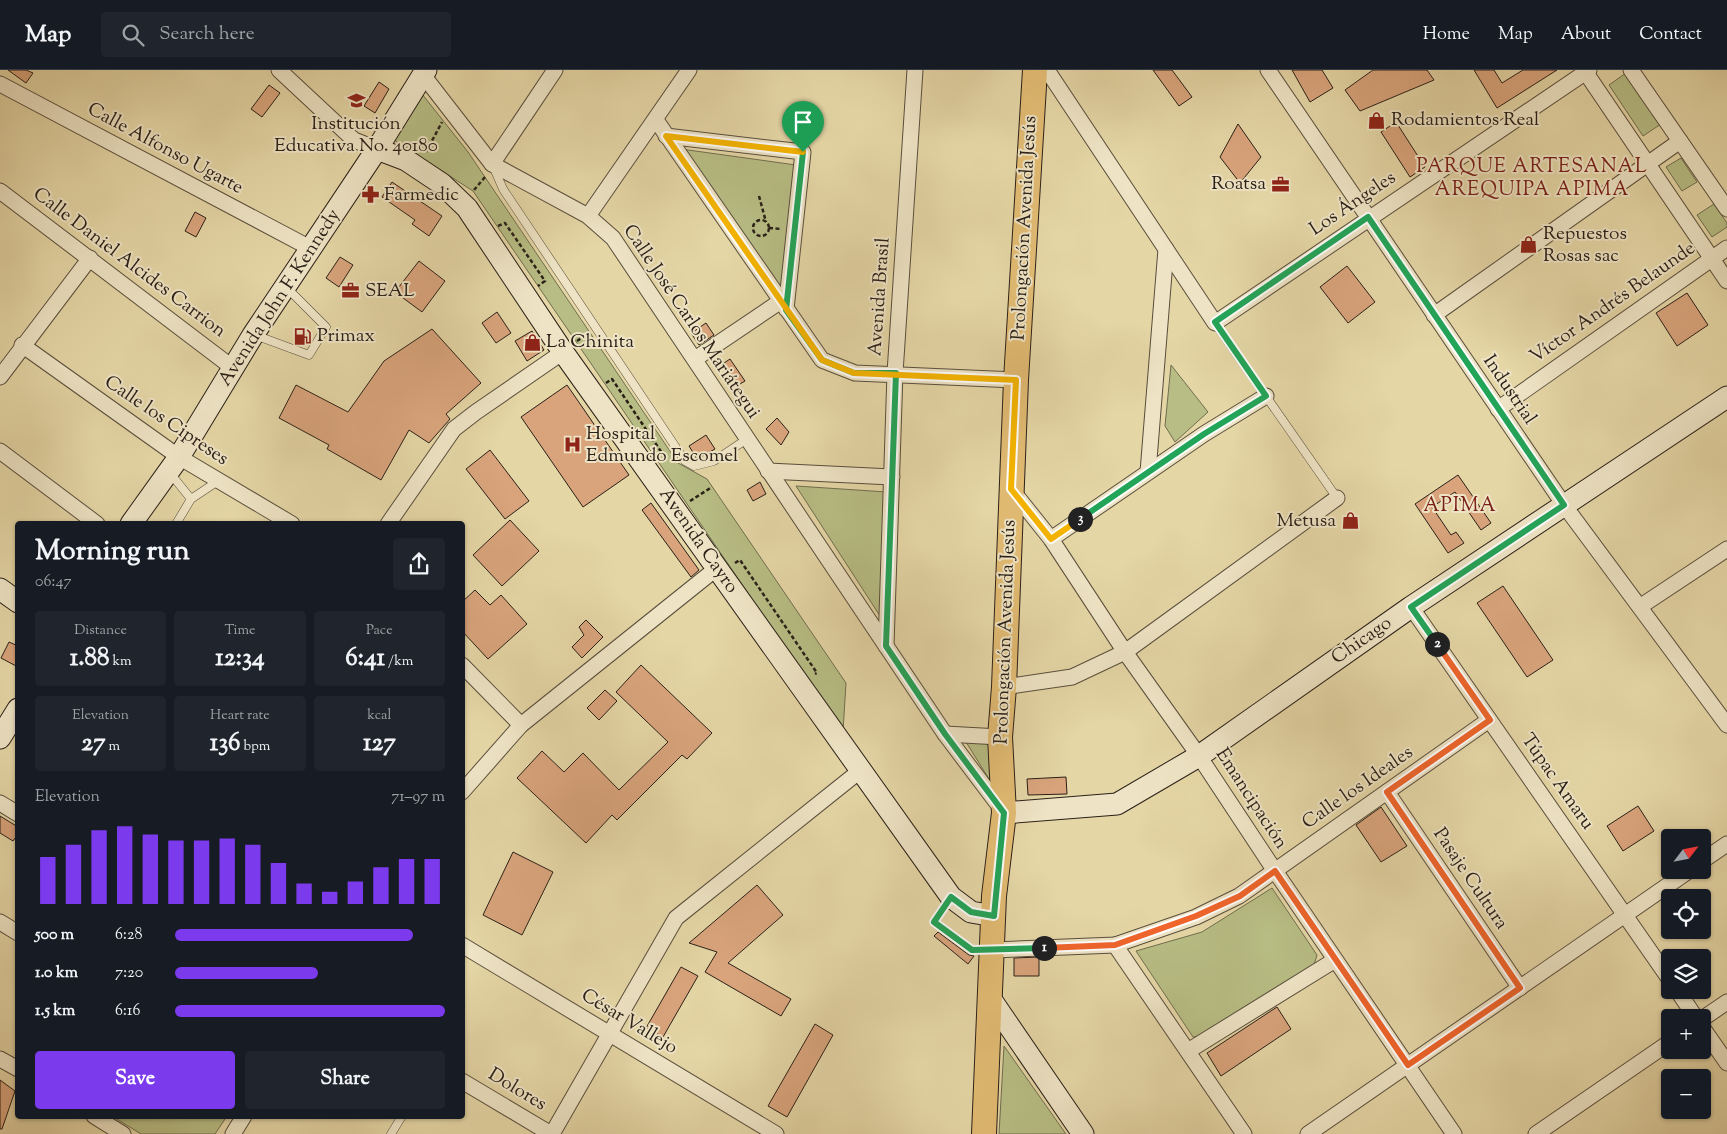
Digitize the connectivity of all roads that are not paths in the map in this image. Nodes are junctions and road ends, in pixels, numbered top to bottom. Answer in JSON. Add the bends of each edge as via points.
{"nodes":[{"id":1,"x":279,"y":70,"type":"edge"},
{"id":2,"x":555,"y":70,"type":"edge"},
{"id":3,"x":689,"y":70,"type":"edge"},
{"id":4,"x":915,"y":70,"type":"edge"},
{"id":5,"x":1035,"y":70,"type":"edge"},
{"id":6,"x":1047,"y":70,"type":"edge"},
{"id":7,"x":1268,"y":70,"type":"edge"},
{"id":8,"x":1631,"y":70,"type":"edge"},
{"id":9,"x":1586,"y":71,"type":"edge"},
{"id":10,"x":425,"y":72,"type":"edge"},
{"id":11,"x":0,"y":84,"type":"edge"},
{"id":12,"x":656,"y":120,"type":"junction"},
{"id":13,"x":666,"y":136,"type":"junction"},
{"id":14,"x":1680,"y":141,"type":"junction"},
{"id":15,"x":378,"y":149,"type":"junction"},
{"id":16,"x":1647,"y":163,"type":"junction"},
{"id":17,"x":492,"y":164,"type":"junction"},
{"id":18,"x":1,"y":194,"type":"edge"},
{"id":19,"x":1727,"y":209,"type":"edge"},
{"id":20,"x":588,"y":216,"type":"junction"},
{"id":21,"x":1368,"y":217,"type":"junction"},
{"id":22,"x":1727,"y":248,"type":"edge"},
{"id":23,"x":312,"y":249,"type":"junction"},
{"id":24,"x":1166,"y":249,"type":"junction"},
{"id":25,"x":90,"y":258,"type":"junction"},
{"id":26,"x":1712,"y":258,"type":"junction"},
{"id":27,"x":1727,"y":280,"type":"edge"},
{"id":28,"x":286,"y":286,"type":"junction"},
{"id":29,"x":783,"y":305,"type":"junction"},
{"id":30,"x":1434,"y":315,"type":"junction"},
{"id":31,"x":1215,"y":322,"type":"junction"},
{"id":32,"x":253,"y":335,"type":"junction"},
{"id":33,"x":22,"y":345,"type":"junction"},
{"id":34,"x":570,"y":347,"type":"junction"},
{"id":35,"x":695,"y":359,"type":"junction"},
{"id":36,"x":233,"y":368,"type":"junction"},
{"id":37,"x":896,"y":373,"type":"junction"},
{"id":38,"x":0,"y":377,"type":"edge"},
{"id":39,"x":1016,"y":380,"type":"junction"},
{"id":40,"x":1266,"y":396,"type":"junction"},
{"id":41,"x":1727,"y":397,"type":"edge"},
{"id":42,"x":1498,"y":408,"type":"junction"},
{"id":43,"x":746,"y":439,"type":"junction"},
{"id":44,"x":0,"y":451,"type":"edge"},
{"id":45,"x":174,"y":463,"type":"junction"},
{"id":46,"x":768,"y":471,"type":"junction"},
{"id":47,"x":1148,"y":472,"type":"junction"},
{"id":48,"x":892,"y":477,"type":"junction"},
{"id":49,"x":218,"y":481,"type":"junction"},
{"id":50,"x":1011,"y":489,"type":"junction"},
{"id":51,"x":1337,"y":498,"type":"joint"},
{"id":52,"x":191,"y":499,"type":"junction"},
{"id":53,"x":1564,"y":505,"type":"junction"},
{"id":54,"x":93,"y":521,"type":"edge"},
{"id":55,"x":132,"y":521,"type":"edge"},
{"id":56,"x":178,"y":521,"type":"edge"},
{"id":57,"x":287,"y":521,"type":"edge"},
{"id":58,"x":390,"y":521,"type":"edge"},
{"id":59,"x":1051,"y":539,"type":"junction"},
{"id":60,"x":1727,"y":549,"type":"edge"},
{"id":61,"x":717,"y":568,"type":"junction"},
{"id":62,"x":0,"y":589,"type":"edge"},
{"id":63,"x":15,"y":600,"type":"edge"},
{"id":64,"x":1640,"y":606,"type":"junction"},
{"id":65,"x":1411,"y":607,"type":"junction"},
{"id":66,"x":886,"y":646,"type":"junction"},
{"id":67,"x":1125,"y":652,"type":"junction"},
{"id":68,"x":465,"y":667,"type":"edge"},
{"id":69,"x":1004,"y":687,"type":"junction"},
{"id":70,"x":1490,"y":720,"type":"junction"},
{"id":71,"x":520,"y":725,"type":"junction"},
{"id":72,"x":1727,"y":725,"type":"edge"},
{"id":73,"x":945,"y":734,"type":"junction"},
{"id":74,"x":1000,"y":737,"type":"junction"},
{"id":75,"x":1199,"y":756,"type":"junction"},
{"id":76,"x":861,"y":770,"type":"junction"},
{"id":77,"x":465,"y":789,"type":"edge"},
{"id":78,"x":1387,"y":792,"type":"junction"},
{"id":79,"x":0,"y":804,"type":"edge"},
{"id":80,"x":15,"y":812,"type":"edge"},
{"id":81,"x":1004,"y":813,"type":"junction"},
{"id":82,"x":1727,"y":844,"type":"edge"},
{"id":83,"x":1711,"y":855,"type":"edge"},
{"id":84,"x":1275,"y":871,"type":"junction"},
{"id":85,"x":1677,"y":879,"type":"edge"},
{"id":86,"x":951,"y":897,"type":"junction"},
{"id":87,"x":1625,"y":915,"type":"junction"},
{"id":88,"x":994,"y":916,"type":"junction"},
{"id":89,"x":0,"y":922,"type":"edge"},
{"id":90,"x":15,"y":931,"type":"edge"},
{"id":91,"x":1115,"y":945,"type":"junction"},
{"id":92,"x":465,"y":947,"type":"edge"},
{"id":93,"x":992,"y":950,"type":"junction"},
{"id":94,"x":1335,"y":960,"type":"junction"},
{"id":95,"x":1661,"y":967,"type":"edge"},
{"id":96,"x":1520,"y":988,"type":"junction"},
{"id":97,"x":990,"y":998,"type":"junction"},
{"id":98,"x":1727,"y":1002,"type":"edge"},
{"id":99,"x":1711,"y":1013,"type":"edge"},
{"id":100,"x":608,"y":1033,"type":"junction"},
{"id":101,"x":1711,"y":1040,"type":"edge"},
{"id":102,"x":1661,"y":1048,"type":"edge"},
{"id":103,"x":1188,"y":1051,"type":"junction"},
{"id":104,"x":0,"y":1059,"type":"edge"},
{"id":105,"x":1727,"y":1063,"type":"edge"},
{"id":106,"x":1408,"y":1065,"type":"junction"},
{"id":107,"x":15,"y":1068,"type":"edge"},
{"id":108,"x":465,"y":1083,"type":"edge"},
{"id":109,"x":99,"y":1119,"type":"edge"},
{"id":110,"x":242,"y":1119,"type":"edge"},
{"id":111,"x":400,"y":1119,"type":"edge"},
{"id":112,"x":123,"y":1134,"type":"edge"},
{"id":113,"x":233,"y":1134,"type":"edge"},
{"id":114,"x":392,"y":1134,"type":"edge"},
{"id":115,"x":551,"y":1134,"type":"edge"},
{"id":116,"x":776,"y":1134,"type":"edge"},
{"id":117,"x":984,"y":1134,"type":"edge"},
{"id":118,"x":1083,"y":1134,"type":"edge"},
{"id":119,"x":1244,"y":1134,"type":"edge"},
{"id":120,"x":1308,"y":1134,"type":"edge"},
{"id":121,"x":1454,"y":1134,"type":"edge"},
{"id":122,"x":1536,"y":1134,"type":"edge"}],
"edges":[{"from":1,"to":15,"type":"street","via":[[354,140]]},
{"from":2,"to":17,"type":"street"},
{"from":3,"to":12,"type":"street"},
{"from":4,"to":37,"type":"street","name":"Avenida Brasil"},
{"from":5,"to":39,"type":"main road","name":"Prolongación Avenida Jesús"},
{"from":6,"to":24,"type":"street"},
{"from":7,"to":21,"type":"street","name":"Industrial"},
{"from":8,"to":14,"type":"street"},
{"from":9,"to":16,"type":"street"},
{"from":9,"to":21,"type":"street","name":"Los Ángeles"},
{"from":10,"to":15,"type":"main road","name":"Avenida John F. Kennedy"},
{"from":10,"to":17,"type":"street"},
{"from":11,"to":23,"type":"street","name":"Calle Alfonso Ugarte"},
{"from":12,"to":13,"type":"street"},
{"from":12,"to":20,"type":"street"},
{"from":13,"to":29,"type":"street"},
{"from":13,"to":29,"type":"street","via":[[803,152]]},
{"from":14,"to":16,"type":"street"},
{"from":14,"to":19,"type":"street"},
{"from":15,"to":23,"type":"main road","name":"Avenida John F. Kennedy"},
{"from":15,"to":34,"type":"main road","name":"Avenida Cayro","via":[[406,160],[442,184],[467,208]]},
{"from":16,"to":26,"type":"street"},
{"from":16,"to":30,"type":"street"},
{"from":17,"to":20,"type":"street","name":"Calle José Carlos Mariátegui"},
{"from":17,"to":43,"type":"lane","via":[[503,189],[685,461],[694,466],[714,461]]},
{"from":18,"to":25,"type":"street","name":"Calle Daniel Alcides Carrion"},
{"from":20,"to":35,"type":"street","name":"Calle José Carlos Mariátegui","via":[[613,238]]},
{"from":21,"to":30,"type":"street","name":"Industrial"},
{"from":21,"to":31,"type":"street","name":"Los Ángeles"},
{"from":22,"to":26,"type":"street","name":"Víctor Andrés Belaunde"},
{"from":23,"to":28,"type":"main road","name":"Avenida John F. Kennedy"},
{"from":24,"to":31,"type":"street"},
{"from":24,"to":47,"type":"street"},
{"from":25,"to":33,"type":"street"},
{"from":25,"to":36,"type":"street","name":"Calle Daniel Alcides Carrion"},
{"from":26,"to":27,"type":"street"},
{"from":26,"to":42,"type":"street","name":"Víctor Andrés Belaunde"},
{"from":28,"to":32,"type":"main road","name":"Avenida John F. Kennedy"},
{"from":28,"to":32,"type":"lane","via":[[326,327],[309,355]]},
{"from":29,"to":35,"type":"street"},
{"from":29,"to":37,"type":"street","via":[[822,360],[854,373]]},
{"from":30,"to":42,"type":"street","name":"Industrial"},
{"from":31,"to":40,"type":"lane"},
{"from":32,"to":36,"type":"main road","name":"Avenida John F. Kennedy"},
{"from":33,"to":38,"type":"street"},
{"from":33,"to":45,"type":"street","name":"Calle los Cipreses"},
{"from":34,"to":58,"type":"street","via":[[454,429]]},
{"from":34,"to":61,"type":"main road","name":"Avenida Cayro"},
{"from":35,"to":43,"type":"street","name":"Calle José Carlos Mariátegui"},
{"from":36,"to":45,"type":"main road","name":"Avenida John F. Kennedy"},
{"from":37,"to":39,"type":"street"},
{"from":37,"to":48,"type":"street","name":"Avenida Brasil"},
{"from":39,"to":50,"type":"main road","name":"Prolongación Avenida Jesús"},
{"from":40,"to":47,"type":"street"},
{"from":40,"to":51,"type":"lane"},
{"from":41,"to":53,"type":"main road","name":"Chicago"},
{"from":42,"to":53,"type":"street","name":"Industrial"},
{"from":43,"to":46,"type":"street","name":"Calle José Carlos Mariátegui"},
{"from":44,"to":54,"type":"street"},
{"from":45,"to":49,"type":"street","name":"Calle los Cipreses"},
{"from":45,"to":52,"type":"lane"},
{"from":45,"to":55,"type":"main road","name":"Avenida John F. Kennedy"},
{"from":46,"to":48,"type":"street"},
{"from":46,"to":66,"type":"street","name":"Calle José Carlos Mariátegui"},
{"from":47,"to":59,"type":"street"},
{"from":48,"to":66,"type":"street","name":"Avenida Brasil"},
{"from":49,"to":52,"type":"lane"},
{"from":49,"to":57,"type":"street","name":"Calle los Cipreses"},
{"from":50,"to":59,"type":"street","name":"Emancipación"},
{"from":50,"to":69,"type":"main road","name":"Prolongación Avenida Jesús"},
{"from":51,"to":67,"type":"street"},
{"from":52,"to":56,"type":"lane"},
{"from":53,"to":64,"type":"street","name":"Industrial"},
{"from":53,"to":65,"type":"main road","name":"Chicago"},
{"from":59,"to":67,"type":"street","name":"Emancipación"},
{"from":60,"to":64,"type":"street"},
{"from":61,"to":71,"type":"street"},
{"from":61,"to":76,"type":"main road","name":"Avenida Cayro"},
{"from":62,"to":63,"type":"main road"},
{"from":64,"to":72,"type":"street","name":"Industrial"},
{"from":65,"to":70,"type":"street","name":"Túpac Amaru"},
{"from":65,"to":75,"type":"main road","name":"Chicago"},
{"from":66,"to":73,"type":"street","name":"Calle José Carlos Mariátegui"},
{"from":67,"to":69,"type":"street","via":[[1072,676]]},
{"from":67,"to":75,"type":"street","name":"Emancipación"},
{"from":68,"to":71,"type":"street"},
{"from":69,"to":74,"type":"main road","name":"Prolongación Avenida Jesús"},
{"from":70,"to":78,"type":"street","name":"Calle los Ideales"},
{"from":70,"to":87,"type":"street","name":"Túpac Amaru"},
{"from":71,"to":77,"type":"street"},
{"from":73,"to":74,"type":"street"},
{"from":73,"to":81,"type":"street","name":"Calle José Carlos Mariátegui"},
{"from":74,"to":81,"type":"main road","name":"Prolongación Avenida Jesús"},
{"from":75,"to":81,"type":"main road","name":"Chicago","via":[[1117,804]]},
{"from":75,"to":84,"type":"street","name":"Emancipación"},
{"from":76,"to":86,"type":"main road","name":"Avenida Cayro"},
{"from":76,"to":100,"type":"street","via":[[676,918]]},
{"from":78,"to":84,"type":"street","name":"Calle los Ideales"},
{"from":78,"to":96,"type":"street","name":"Pasaje Cultura"},
{"from":79,"to":80,"type":"street"},
{"from":81,"to":88,"type":"main road","name":"Prolongación Avenida Jesús"},
{"from":82,"to":83,"type":"street"},
{"from":84,"to":91,"type":"street","name":"Calle los Ideales","via":[[1240,896],[1196,916]]},
{"from":84,"to":94,"type":"street","name":"Emancipación"},
{"from":85,"to":87,"type":"street"},
{"from":86,"to":88,"type":"main road","name":"Avenida Cayro","via":[[971,912]]},
{"from":86,"to":93,"type":"lane","via":[[934,922],[972,950]]},
{"from":87,"to":95,"type":"street","name":"Túpac Amaru"},
{"from":87,"to":96,"type":"street"},
{"from":88,"to":93,"type":"main road","name":"Prolongación Avenida Jesús"},
{"from":89,"to":90,"type":"street"},
{"from":91,"to":93,"type":"street","name":"Calle los Ideales"},
{"from":91,"to":103,"type":"street"},
{"from":92,"to":100,"type":"street","name":"César Vallejo"},
{"from":93,"to":97,"type":"main road","name":"Prolongación Avenida Jesús"},
{"from":94,"to":103,"type":"street"},
{"from":94,"to":106,"type":"street","name":"Emancipación"},
{"from":96,"to":106,"type":"street"},
{"from":97,"to":117,"type":"main road","name":"Prolongación Avenida Jesús"},
{"from":97,"to":118,"type":"main road"},
{"from":98,"to":99,"type":"street"},
{"from":100,"to":115,"type":"street"},
{"from":100,"to":116,"type":"street","name":"César Vallejo"},
{"from":101,"to":105,"type":"street"},
{"from":102,"to":122,"type":"street"},
{"from":103,"to":119,"type":"street"},
{"from":104,"to":107,"type":"street"},
{"from":106,"to":120,"type":"street"},
{"from":106,"to":121,"type":"street","name":"Emancipación"},
{"from":108,"to":115,"type":"street","name":"Dolores"},
{"from":109,"to":112,"type":"street"},
{"from":110,"to":113,"type":"street"},
{"from":111,"to":114,"type":"lane"}]}
